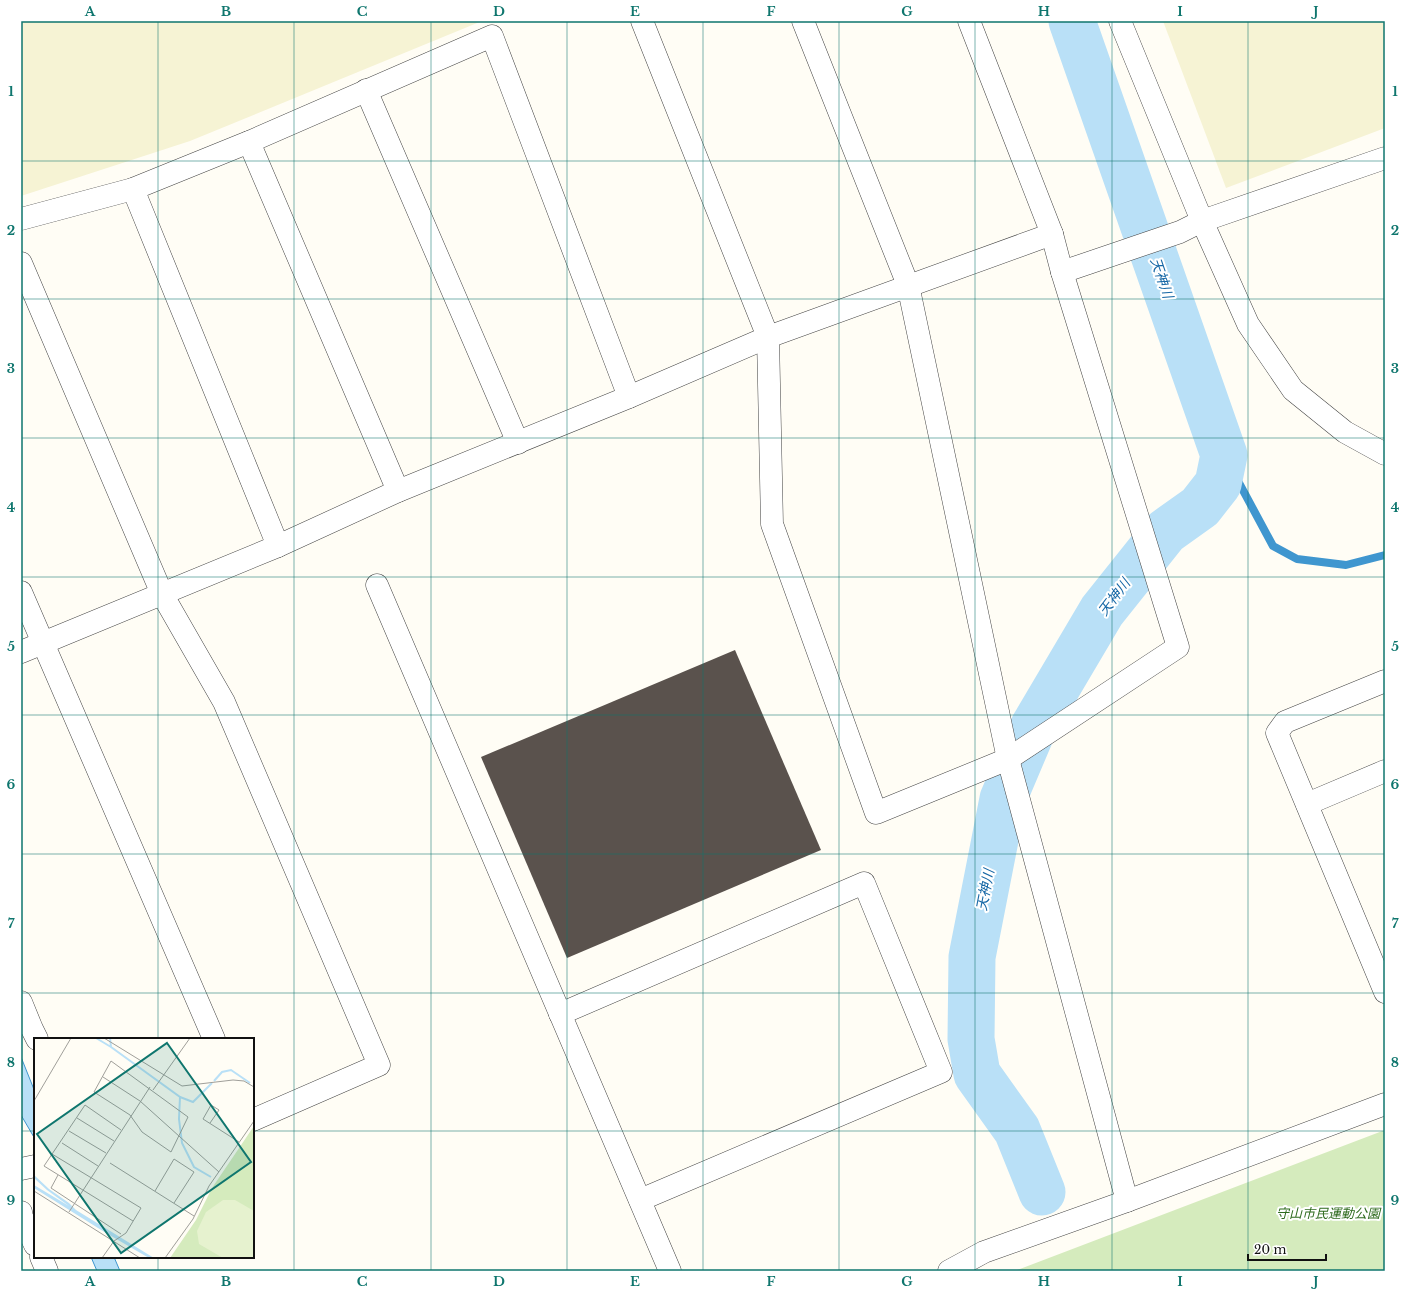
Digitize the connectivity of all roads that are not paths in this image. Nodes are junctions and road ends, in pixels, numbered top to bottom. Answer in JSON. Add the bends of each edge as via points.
{"nodes":[{"id":1,"x":642,"y":21,"type":"edge"},
{"id":2,"x":803,"y":21,"type":"edge"},
{"id":3,"x":969,"y":21,"type":"edge"},
{"id":4,"x":1120,"y":21,"type":"edge"},
{"id":5,"x":366,"y":90,"type":"junction"},
{"id":6,"x":249,"y":142,"type":"junction"},
{"id":7,"x":1385,"y":158,"type":"edge"},
{"id":8,"x":133,"y":189,"type":"junction"},
{"id":9,"x":21,"y":219,"type":"edge"},
{"id":10,"x":1202,"y":221,"type":"junction"},
{"id":11,"x":1052,"y":234,"type":"junction"},
{"id":12,"x":21,"y":263,"type":"edge"},
{"id":13,"x":1062,"y":272,"type":"junction"},
{"id":14,"x":908,"y":286,"type":"junction"},
{"id":15,"x":768,"y":338,"type":"junction"},
{"id":16,"x":629,"y":397,"type":"junction"},
{"id":17,"x":518,"y":443,"type":"junction"},
{"id":18,"x":1385,"y":454,"type":"edge"},
{"id":19,"x":398,"y":492,"type":"junction"},
{"id":20,"x":278,"y":546,"type":"junction"},
{"id":21,"x":377,"y":585,"type":"dead end"},
{"id":22,"x":21,"y":592,"type":"edge"},
{"id":23,"x":162,"y":594,"type":"junction"},
{"id":24,"x":44,"y":643,"type":"junction"},
{"id":25,"x":21,"y":652,"type":"edge"},
{"id":26,"x":1385,"y":681,"type":"edge"},
{"id":27,"x":1008,"y":759,"type":"junction"},
{"id":28,"x":1385,"y":771,"type":"edge"},
{"id":29,"x":1307,"y":804,"type":"junction"},
{"id":30,"x":1385,"y":992,"type":"edge"},
{"id":31,"x":21,"y":1002,"type":"edge"},
{"id":32,"x":560,"y":1014,"type":"junction"},
{"id":33,"x":36,"y":1038,"type":"edge"},
{"id":34,"x":214,"y":1038,"type":"edge"},
{"id":35,"x":1385,"y":1104,"type":"edge"},
{"id":36,"x":254,"y":1120,"type":"edge"},
{"id":37,"x":34,"y":1166,"type":"edge"},
{"id":38,"x":21,"y":1169,"type":"edge"},
{"id":39,"x":640,"y":1200,"type":"junction"},
{"id":40,"x":1127,"y":1202,"type":"junction"},
{"id":41,"x":21,"y":1212,"type":"edge"},
{"id":42,"x":34,"y":1243,"type":"edge"},
{"id":43,"x":41,"y":1258,"type":"edge"},
{"id":44,"x":47,"y":1271,"type":"edge"},
{"id":45,"x":670,"y":1271,"type":"edge"},
{"id":46,"x":949,"y":1271,"type":"edge"}],
"edges":[{"from":1,"to":15,"type":"street"},
{"from":2,"to":14,"type":"street"},
{"from":3,"to":11,"type":"street"},
{"from":4,"to":10,"type":"street"},
{"from":5,"to":6,"type":"street"},
{"from":5,"to":16,"type":"street","via":[[492,36]]},
{"from":5,"to":17,"type":"street"},
{"from":6,"to":8,"type":"street"},
{"from":6,"to":19,"type":"street"},
{"from":7,"to":10,"type":"street"},
{"from":8,"to":9,"type":"street"},
{"from":8,"to":20,"type":"street"},
{"from":10,"to":13,"type":"street","via":[[1180,232]]},
{"from":10,"to":18,"type":"street","via":[[1248,324],[1293,390],[1345,432]]},
{"from":11,"to":13,"type":"street"},
{"from":11,"to":14,"type":"street"},
{"from":12,"to":23,"type":"street"},
{"from":13,"to":27,"type":"street","via":[[1178,647]]},
{"from":14,"to":15,"type":"street"},
{"from":14,"to":27,"type":"street"},
{"from":15,"to":16,"type":"street"},
{"from":15,"to":27,"type":"street","via":[[772,524],[876,813]]},
{"from":16,"to":17,"type":"street"},
{"from":17,"to":19,"type":"street"},
{"from":19,"to":20,"type":"street"},
{"from":20,"to":23,"type":"street"},
{"from":21,"to":32,"type":"street"},
{"from":22,"to":24,"type":"street"},
{"from":23,"to":24,"type":"street"},
{"from":23,"to":36,"type":"street","via":[[224,702],[379,1066]]},
{"from":24,"to":25,"type":"street"},
{"from":24,"to":34,"type":"street"},
{"from":26,"to":29,"type":"street","via":[[1285,722],[1277,733]]},
{"from":27,"to":40,"type":"street"},
{"from":28,"to":29,"type":"street"},
{"from":29,"to":30,"type":"street"},
{"from":31,"to":33,"type":"street"},
{"from":32,"to":39,"type":"street"},
{"from":32,"to":39,"type":"street","via":[[864,883],[941,1072]]},
{"from":35,"to":40,"type":"street"},
{"from":37,"to":38,"type":"street"},
{"from":39,"to":45,"type":"street"},
{"from":40,"to":46,"type":"street","via":[[984,1252]]},
{"from":41,"to":42,"type":"street"},
{"from":43,"to":44,"type":"street"}]}
